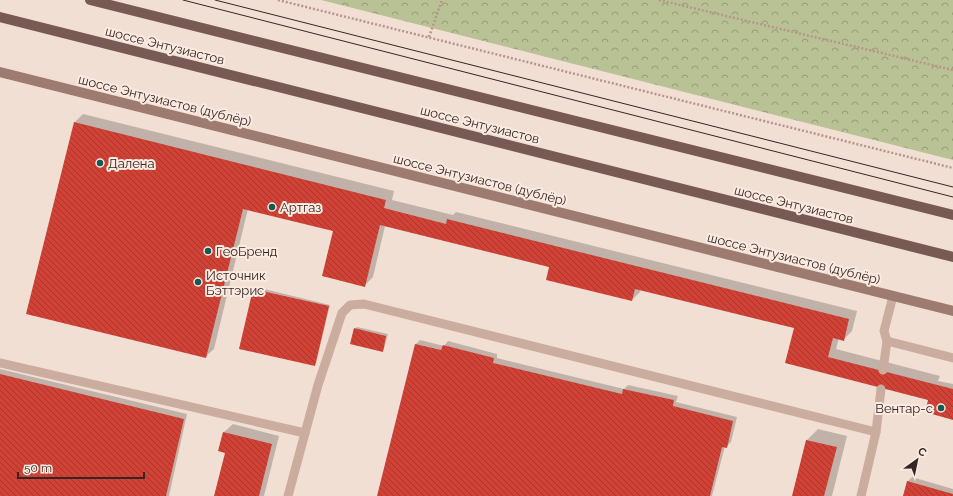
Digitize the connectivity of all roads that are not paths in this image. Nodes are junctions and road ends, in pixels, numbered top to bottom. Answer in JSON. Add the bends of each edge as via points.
{"nodes":[{"id":1,"x":90,"y":0,"type":"edge"},
{"id":2,"x":0,"y":17,"type":"edge"},
{"id":3,"x":0,"y":72,"type":"edge"},
{"id":4,"x":953,"y":215,"type":"edge"},
{"id":5,"x":953,"y":257,"type":"edge"},
{"id":6,"x":893,"y":296,"type":"junction"},
{"id":7,"x":953,"y":311,"type":"edge"},
{"id":8,"x":887,"y":340,"type":"junction"},
{"id":9,"x":953,"y":358,"type":"edge"},
{"id":10,"x":0,"y":363,"type":"edge"},
{"id":11,"x":883,"y":370,"type":"dead end"},
{"id":12,"x":881,"y":389,"type":"dead end"},
{"id":13,"x":876,"y":432,"type":"junction"},
{"id":14,"x":305,"y":433,"type":"junction"},
{"id":15,"x":288,"y":496,"type":"edge"},
{"id":16,"x":861,"y":496,"type":"edge"}],
"edges":[{"from":1,"to":4,"type":"main road","name":"шоссе Энтузиастов"},
{"from":2,"to":5,"type":"main road","name":"шоссе Энтузиастов"},
{"from":3,"to":6,"type":"main road","name":"шоссе Энтузиастов (дублёр)"},
{"from":6,"to":7,"type":"main road","name":"шоссе Энтузиастов (дублёр)"},
{"from":6,"to":8,"type":"lane","via":[[884,331]]},
{"from":8,"to":9,"type":"lane"},
{"from":8,"to":11,"type":"lane"},
{"from":10,"to":14,"type":"lane"},
{"from":12,"to":13,"type":"lane"},
{"from":13,"to":14,"type":"lane","via":[[364,304],[350,305],[342,313]]},
{"from":13,"to":16,"type":"lane"},
{"from":14,"to":15,"type":"lane"}]}
